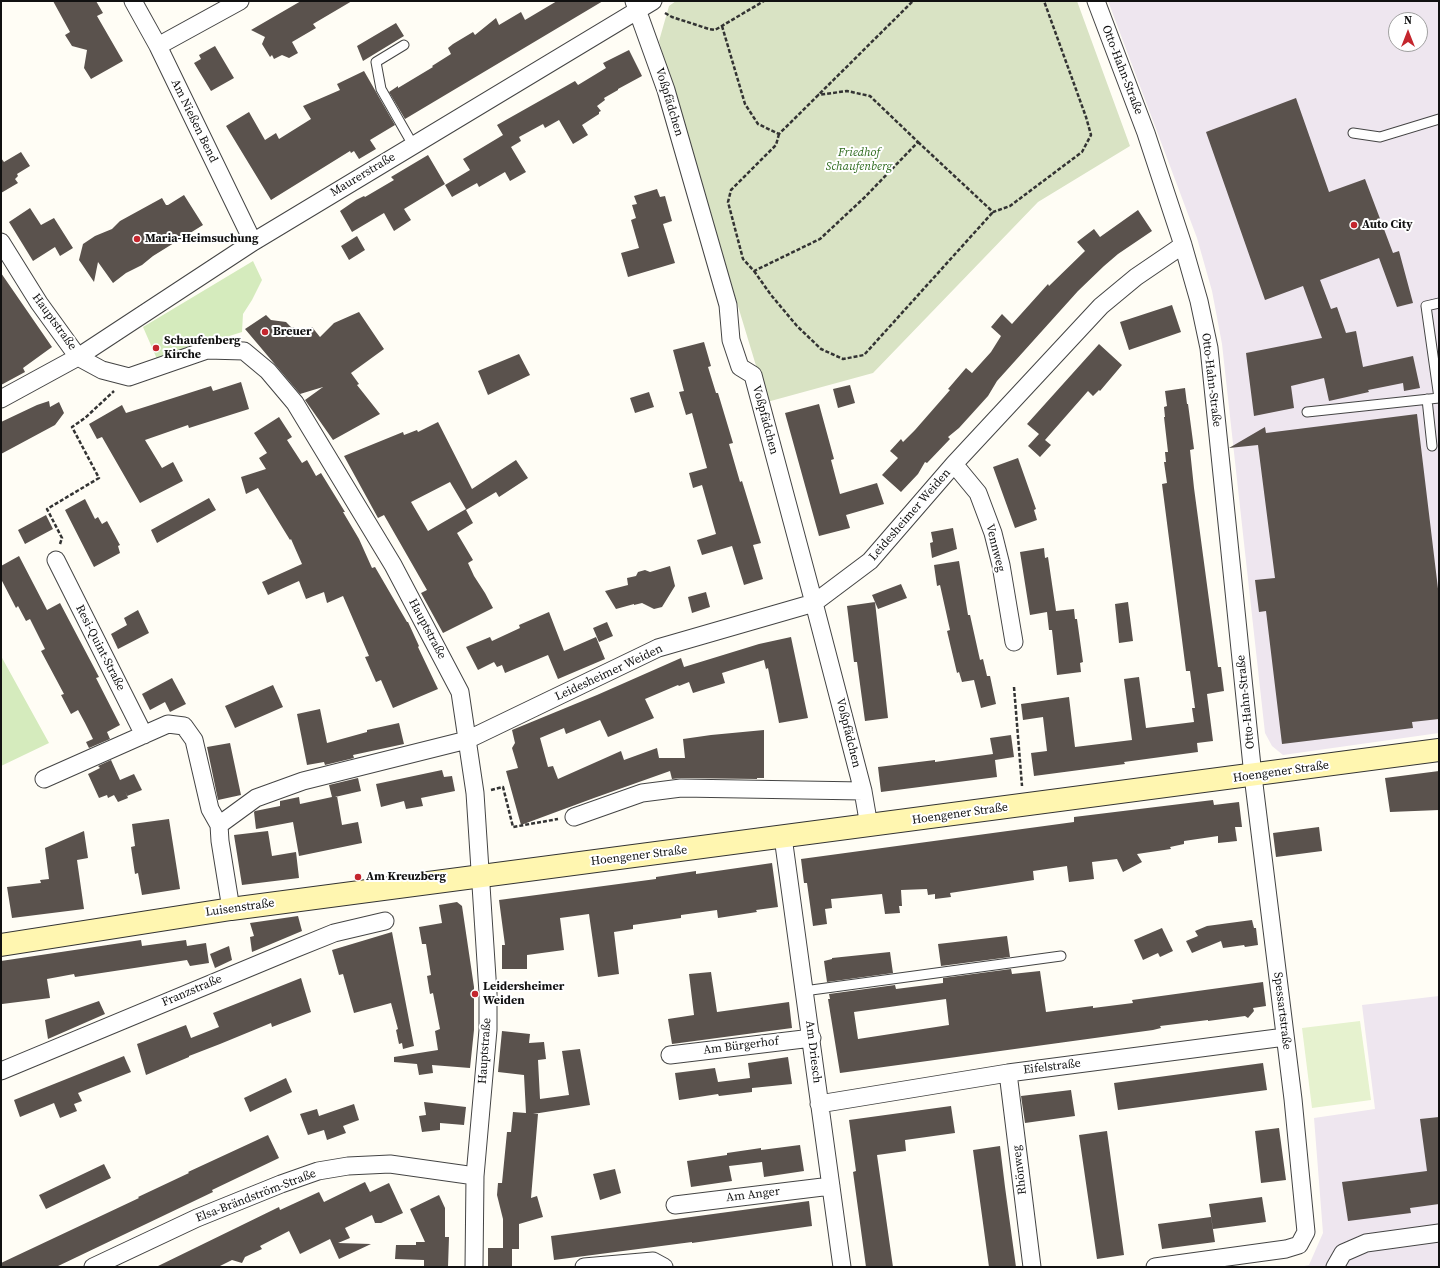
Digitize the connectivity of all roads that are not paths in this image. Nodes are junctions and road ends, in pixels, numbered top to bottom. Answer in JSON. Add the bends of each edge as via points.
{"nodes":[{"id":1,"x":133,"y":1,"type":"edge"},
{"id":2,"x":240,"y":1,"type":"edge"},
{"id":3,"x":1096,"y":1,"type":"edge"},
{"id":4,"x":644,"y":4,"type":"edge"},
{"id":5,"x":404,"y":45,"type":"dead end"},
{"id":6,"x":158,"y":46,"type":"junction"},
{"id":7,"x":1439,"y":119,"type":"edge"},
{"id":8,"x":1353,"y":133,"type":"dead end"},
{"id":9,"x":413,"y":145,"type":"junction"},
{"id":10,"x":1,"y":242,"type":"edge"},
{"id":11,"x":252,"y":242,"type":"junction"},
{"id":12,"x":1183,"y":245,"type":"junction"},
{"id":13,"x":1439,"y":303,"type":"edge"},
{"id":14,"x":78,"y":356,"type":"junction"},
{"id":15,"x":1439,"y":398,"type":"edge"},
{"id":16,"x":1,"y":399,"type":"edge"},
{"id":17,"x":1427,"y":399,"type":"junction"},
{"id":18,"x":1307,"y":412,"type":"dead end"},
{"id":19,"x":1432,"y":446,"type":"dead end"},
{"id":20,"x":954,"y":464,"type":"junction"},
{"id":21,"x":56,"y":560,"type":"road end"},
{"id":22,"x":814,"y":602,"type":"junction"},
{"id":23,"x":1014,"y":642,"type":"dead end"},
{"id":24,"x":144,"y":735,"type":"junction"},
{"id":25,"x":467,"y":740,"type":"junction"},
{"id":26,"x":1439,"y":750,"type":"edge"},
{"id":27,"x":1253,"y":776,"type":"junction"},
{"id":28,"x":44,"y":780,"type":"dead end"},
{"id":29,"x":863,"y":791,"type":"junction"},
{"id":30,"x":574,"y":817,"type":"road end"},
{"id":31,"x":219,"y":825,"type":"junction"},
{"id":32,"x":869,"y":826,"type":"junction"},
{"id":33,"x":783,"y":837,"type":"junction"},
{"id":34,"x":481,"y":877,"type":"junction"},
{"id":35,"x":231,"y":909,"type":"junction"},
{"id":36,"x":385,"y":921,"type":"dead end"},
{"id":37,"x":1,"y":945,"type":"edge"},
{"id":38,"x":1061,"y":956,"type":"dead end"},
{"id":39,"x":804,"y":991,"type":"junction"},
{"id":40,"x":1285,"y":1037,"type":"junction"},
{"id":41,"x":812,"y":1038,"type":"junction"},
{"id":42,"x":670,"y":1054,"type":"dead end"},
{"id":43,"x":1,"y":1071,"type":"edge"},
{"id":44,"x":1008,"y":1073,"type":"junction"},
{"id":45,"x":819,"y":1104,"type":"junction"},
{"id":46,"x":476,"y":1176,"type":"junction"},
{"id":47,"x":831,"y":1186,"type":"junction"},
{"id":48,"x":675,"y":1205,"type":"dead end"},
{"id":49,"x":1439,"y":1233,"type":"edge"},
{"id":50,"x":93,"y":1267,"type":"edge"},
{"id":51,"x":474,"y":1267,"type":"edge"},
{"id":52,"x":584,"y":1267,"type":"edge"},
{"id":53,"x":664,"y":1267,"type":"edge"},
{"id":54,"x":842,"y":1267,"type":"edge"},
{"id":55,"x":1032,"y":1267,"type":"edge"},
{"id":56,"x":1155,"y":1267,"type":"edge"},
{"id":57,"x":1334,"y":1267,"type":"edge"}],
"edges":[{"from":1,"to":6,"type":"street","name":"Am Nießen Bend"},
{"from":2,"to":6,"type":"street"},
{"from":3,"to":12,"type":"street","name":"Otto-Hahn-Straße","via":[[1146,133]]},
{"from":4,"to":9,"type":"street","name":"Maurerstraße"},
{"from":4,"to":22,"type":"street","name":"Voßpfädchen","via":[[728,305],[731,340],[740,367],[753,375]]},
{"from":5,"to":9,"type":"lane","via":[[376,62],[381,89]]},
{"from":6,"to":11,"type":"street","name":"Am Nießen Bend"},
{"from":7,"to":8,"type":"lane","via":[[1380,137]]},
{"from":9,"to":11,"type":"street","name":"Maurerstraße"},
{"from":10,"to":14,"type":"street","name":"Hauptstraße","via":[[39,303]]},
{"from":11,"to":14,"type":"street","name":"Maurerstraße"},
{"from":12,"to":20,"type":"street","name":"Leidesheimer Weiden","via":[[1136,277],[1101,306]]},
{"from":12,"to":27,"type":"street","name":"Otto-Hahn-Straße","via":[[1209,348]]},
{"from":13,"to":15,"type":"lane","via":[[1426,306]]},
{"from":14,"to":16,"type":"street","name":"Maurerstraße"},
{"from":14,"to":25,"type":"street","name":"Hauptstraße","via":[[102,370],[129,377],[207,350],[244,352],[268,371],[295,403],[396,572],[460,692]]},
{"from":15,"to":17,"type":"lane"},
{"from":17,"to":18,"type":"lane"},
{"from":17,"to":19,"type":"lane"},
{"from":20,"to":22,"type":"street","name":"Leidesheimer Weiden","via":[[870,561]]},
{"from":20,"to":23,"type":"street","name":"Vennweg","via":[[978,492],[993,533]]},
{"from":21,"to":24,"type":"street","name":"Resi-Quint-Straße"},
{"from":22,"to":25,"type":"street","name":"Leidesheimer Weiden","via":[[658,648]]},
{"from":22,"to":29,"type":"street","name":"Voßpfädchen"},
{"from":24,"to":28,"type":"street"},
{"from":24,"to":31,"type":"street","via":[[168,724],[184,726],[194,740],[210,809]]},
{"from":25,"to":31,"type":"street","via":[[303,781],[256,798]]},
{"from":25,"to":34,"type":"street","name":"Hauptstraße","via":[[475,792]]},
{"from":26,"to":27,"type":"main road","name":"Hoengener Straße"},
{"from":27,"to":32,"type":"main road","name":"Hoengener Straße"},
{"from":27,"to":40,"type":"street","name":"Spessartstraße"},
{"from":29,"to":30,"type":"street","via":[[681,788],[642,793]]},
{"from":29,"to":32,"type":"street","name":"Voßpfädchen"},
{"from":31,"to":35,"type":"street"},
{"from":32,"to":33,"type":"main road","name":"Hoengener Straße"},
{"from":33,"to":34,"type":"main road","name":"Hoengener Straße"},
{"from":33,"to":39,"type":"street","name":"Am Driesch"},
{"from":34,"to":35,"type":"main road","name":"Luisenstraße"},
{"from":34,"to":46,"type":"street","name":"Hauptstraße","via":[[488,1030]]},
{"from":35,"to":37,"type":"main road","name":"Luisenstraße"},
{"from":36,"to":43,"type":"street","name":"Franzstraße","via":[[334,933],[313,941]]},
{"from":38,"to":39,"type":"lane"},
{"from":39,"to":41,"type":"street","name":"Am Driesch"},
{"from":40,"to":44,"type":"street","name":"Eifelstraße"},
{"from":40,"to":56,"type":"street","name":"Spessartstraße","via":[[1306,1232],[1299,1245]]},
{"from":41,"to":42,"type":"street","name":"Am Bürgerhof"},
{"from":41,"to":45,"type":"street","name":"Am Driesch"},
{"from":44,"to":45,"type":"street","name":"Eifelstraße"},
{"from":44,"to":55,"type":"street","name":"Rhönweg"},
{"from":45,"to":47,"type":"street","name":"Am Driesch"},
{"from":46,"to":50,"type":"street","name":"Elsa-Brändström-Straße","via":[[390,1164],[348,1166],[318,1171],[197,1218]]},
{"from":46,"to":51,"type":"street","name":"Hauptstraße"},
{"from":47,"to":48,"type":"street","name":"Am Anger"},
{"from":47,"to":54,"type":"street","name":"Am Driesch"},
{"from":49,"to":57,"type":"street","via":[[1366,1243],[1343,1253]]},
{"from":52,"to":53,"type":"street","via":[[652,1261]]}]}
